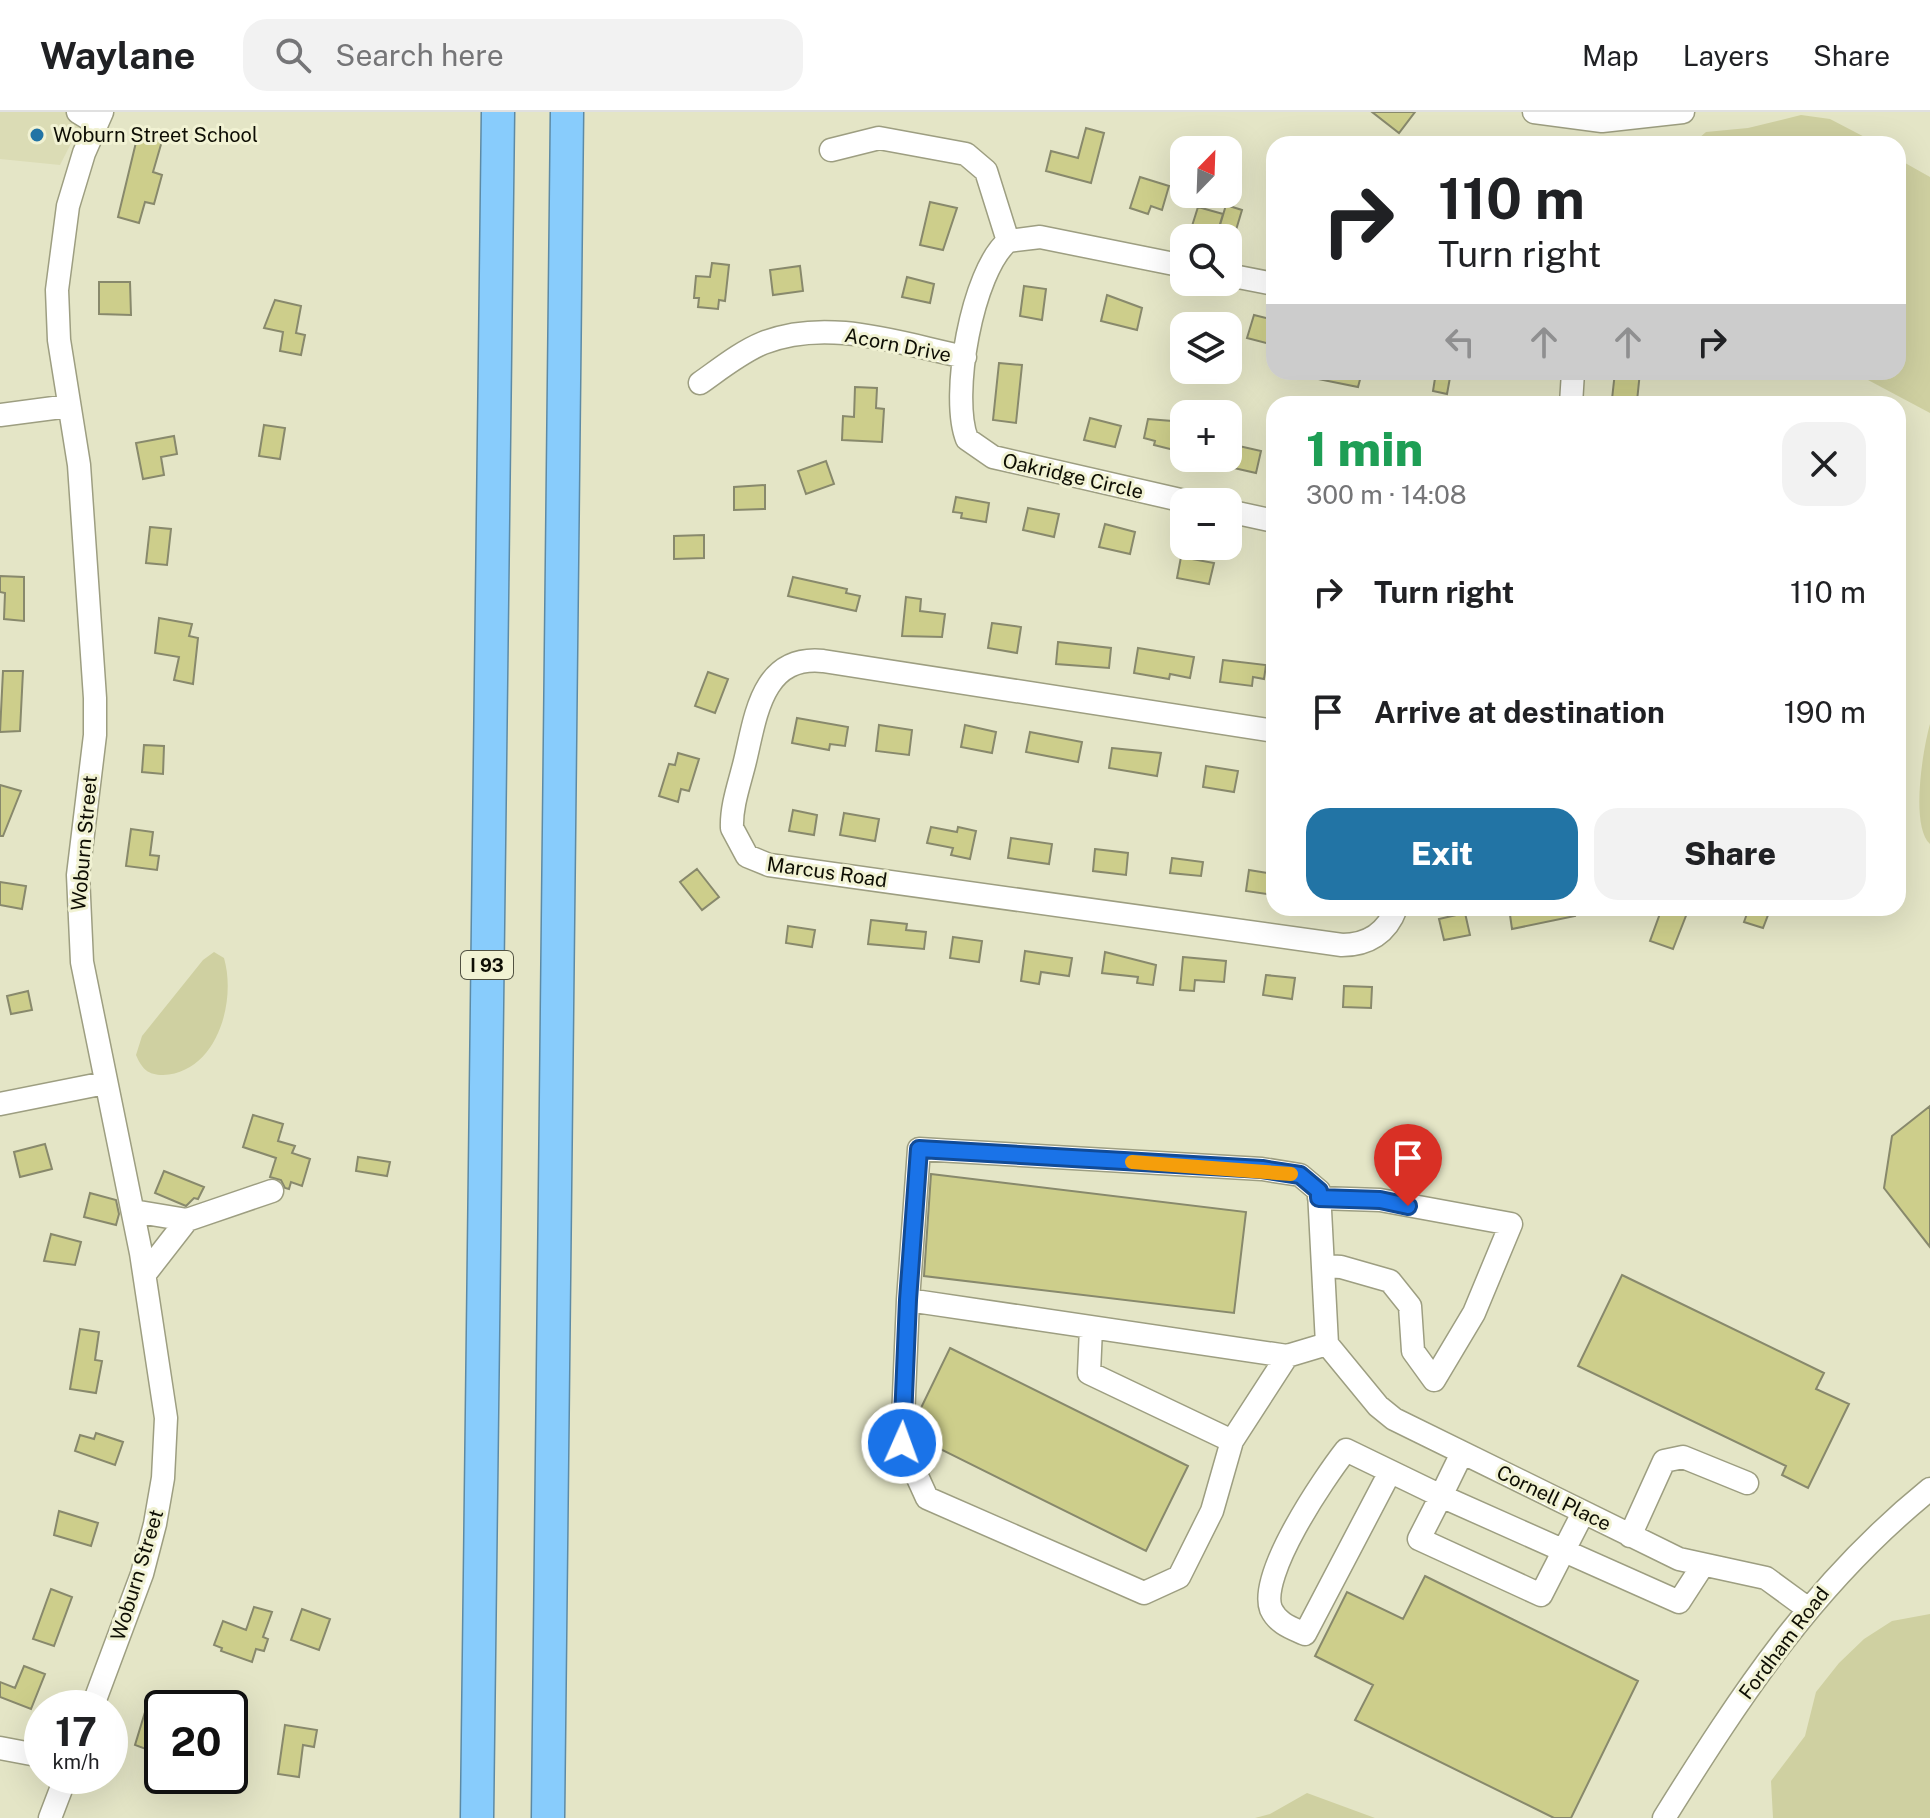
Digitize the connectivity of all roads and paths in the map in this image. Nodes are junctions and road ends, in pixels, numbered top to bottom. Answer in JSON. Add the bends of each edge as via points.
{"nodes":[{"id":1,"x":498,"y":112,"type":"edge"},
{"id":2,"x":567,"y":112,"type":"edge"},
{"id":3,"x":1534,"y":112,"type":"edge"},
{"id":4,"x":1683,"y":112,"type":"edge"},
{"id":5,"x":92,"y":116,"type":"edge"},
{"id":6,"x":1602,"y":121,"type":"junction"},
{"id":7,"x":1602,"y":136,"type":"edge"},
{"id":8,"x":831,"y":150,"type":"dead end"},
{"id":9,"x":1008,"y":241,"type":"junction"},
{"id":10,"x":1170,"y":263,"type":"edge"},
{"id":11,"x":1242,"y":278,"type":"edge"},
{"id":12,"x":1266,"y":282,"type":"edge"},
{"id":13,"x":965,"y":357,"type":"junction"},
{"id":14,"x":700,"y":383,"type":"dead end"},
{"id":15,"x":69,"y":406,"type":"junction"},
{"id":16,"x":0,"y":415,"type":"edge"},
{"id":17,"x":1170,"y":498,"type":"edge"},
{"id":18,"x":1242,"y":514,"type":"edge"},
{"id":19,"x":1266,"y":519,"type":"edge"},
{"id":20,"x":1266,"y":730,"type":"edge"},
{"id":21,"x":1391,"y":916,"type":"edge"},
{"id":22,"x":105,"y":1083,"type":"junction"},
{"id":23,"x":0,"y":1104,"type":"edge"},
{"id":24,"x":272,"y":1191,"type":"dead end"},
{"id":25,"x":1319,"y":1198,"type":"junction"},
{"id":26,"x":133,"y":1211,"type":"junction"},
{"id":27,"x":187,"y":1220,"type":"junction"},
{"id":28,"x":1323,"y":1266,"type":"junction"},
{"id":29,"x":145,"y":1274,"type":"junction"},
{"id":30,"x":908,"y":1300,"type":"junction"},
{"id":31,"x":1091,"y":1328,"type":"junction"},
{"id":32,"x":1327,"y":1344,"type":"junction"},
{"id":33,"x":1287,"y":1356,"type":"junction"},
{"id":34,"x":1232,"y":1441,"type":"junction"},
{"id":35,"x":1462,"y":1453,"type":"junction"},
{"id":36,"x":1390,"y":1472,"type":"junction"},
{"id":37,"x":1747,"y":1483,"type":"dead end"},
{"id":38,"x":1930,"y":1489,"type":"edge"},
{"id":39,"x":1441,"y":1496,"type":"junction"},
{"id":40,"x":1583,"y":1513,"type":"junction"},
{"id":41,"x":1630,"y":1536,"type":"junction"},
{"id":42,"x":1564,"y":1551,"type":"junction"},
{"id":43,"x":1703,"y":1565,"type":"junction"},
{"id":44,"x":1807,"y":1608,"type":"junction"},
{"id":45,"x":99,"y":1690,"type":"edge"},
{"id":46,"x":0,"y":1748,"type":"edge"},
{"id":47,"x":24,"y":1753,"type":"edge"},
{"id":48,"x":59,"y":1794,"type":"edge"},
{"id":49,"x":50,"y":1818,"type":"edge"},
{"id":50,"x":477,"y":1818,"type":"edge"},
{"id":51,"x":548,"y":1818,"type":"edge"},
{"id":52,"x":1664,"y":1818,"type":"edge"}],
"edges":[{"from":1,"to":50,"type":"highway","number":"I 93"},
{"from":2,"to":51,"type":"highway"},
{"from":3,"to":6,"type":"street"},
{"from":4,"to":6,"type":"street"},
{"from":5,"to":15,"type":"street","name":"Woburn Street","via":[[60,242],[59,340]]},
{"from":6,"to":7,"type":"street"},
{"from":8,"to":9,"type":"street","via":[[879,138],[969,156],[988,175]]},
{"from":9,"to":10,"type":"street","via":[[1040,237]]},
{"from":9,"to":13,"type":"street","name":"Oakridge Circle","via":[[986,275]]},
{"from":11,"to":12,"type":"street"},
{"from":13,"to":14,"type":"street","name":"Acorn Drive","via":[[814,332],[761,344]]},
{"from":13,"to":17,"type":"street","name":"Oakridge Circle","via":[[961,420],[967,439],[983,452]]},
{"from":15,"to":16,"type":"street"},
{"from":15,"to":22,"type":"street","name":"Woburn Street","via":[[83,514],[96,711],[78,917]]},
{"from":18,"to":19,"type":"street"},
{"from":20,"to":21,"type":"street","name":"Marcus Road","via":[[805,661],[779,672],[762,695],[732,828],[747,856],[769,865],[1342,945],[1361,944],[1379,934]]},
{"from":22,"to":23,"type":"street"},
{"from":22,"to":26,"type":"street","name":"Woburn Street"},
{"from":24,"to":27,"type":"street"},
{"from":25,"to":28,"type":"street"},
{"from":25,"to":28,"type":"street","via":[[1380,1200],[1511,1224],[1474,1313],[1434,1380],[1413,1351],[1410,1306],[1390,1281]]},
{"from":25,"to":30,"type":"street","via":[[1319,1191],[1300,1175],[1262,1169],[919,1149]]},
{"from":26,"to":27,"type":"street"},
{"from":26,"to":29,"type":"street","name":"Woburn Street"},
{"from":27,"to":29,"type":"street"},
{"from":28,"to":32,"type":"street"},
{"from":29,"to":45,"type":"street","name":"Woburn Street","via":[[164,1396],[163,1478],[142,1574]]},
{"from":30,"to":31,"type":"street"},
{"from":30,"to":34,"type":"street","via":[[902,1443],[927,1498],[1130,1587],[1144,1593],[1179,1577],[1212,1511]]},
{"from":31,"to":33,"type":"street"},
{"from":31,"to":34,"type":"street","via":[[1089,1373]]},
{"from":32,"to":33,"type":"street"},
{"from":32,"to":35,"type":"street","name":"Cornell Place","via":[[1385,1413]]},
{"from":33,"to":34,"type":"street"},
{"from":35,"to":39,"type":"street"},
{"from":35,"to":40,"type":"street","name":"Cornell Place"},
{"from":36,"to":36,"type":"street","via":[[1346,1450],[1328,1473],[1269,1582],[1271,1608],[1282,1624],[1305,1634]]},
{"from":36,"to":39,"type":"street"},
{"from":37,"to":41,"type":"street","via":[[1683,1457],[1664,1461]]},
{"from":38,"to":44,"type":"street","name":"Fordham Road","via":[[1866,1543]]},
{"from":39,"to":42,"type":"street"},
{"from":39,"to":42,"type":"street","via":[[1419,1539],[1541,1595]]},
{"from":40,"to":41,"type":"street","name":"Cornell Place"},
{"from":40,"to":42,"type":"street"},
{"from":41,"to":43,"type":"street","name":"Cornell Place"},
{"from":42,"to":43,"type":"street","via":[[1679,1602]]},
{"from":43,"to":44,"type":"street","name":"Cornell Place","via":[[1758,1575]]},
{"from":44,"to":52,"type":"street","name":"Fordham Road"},
{"from":46,"to":47,"type":"street"},
{"from":48,"to":49,"type":"street"}]}
